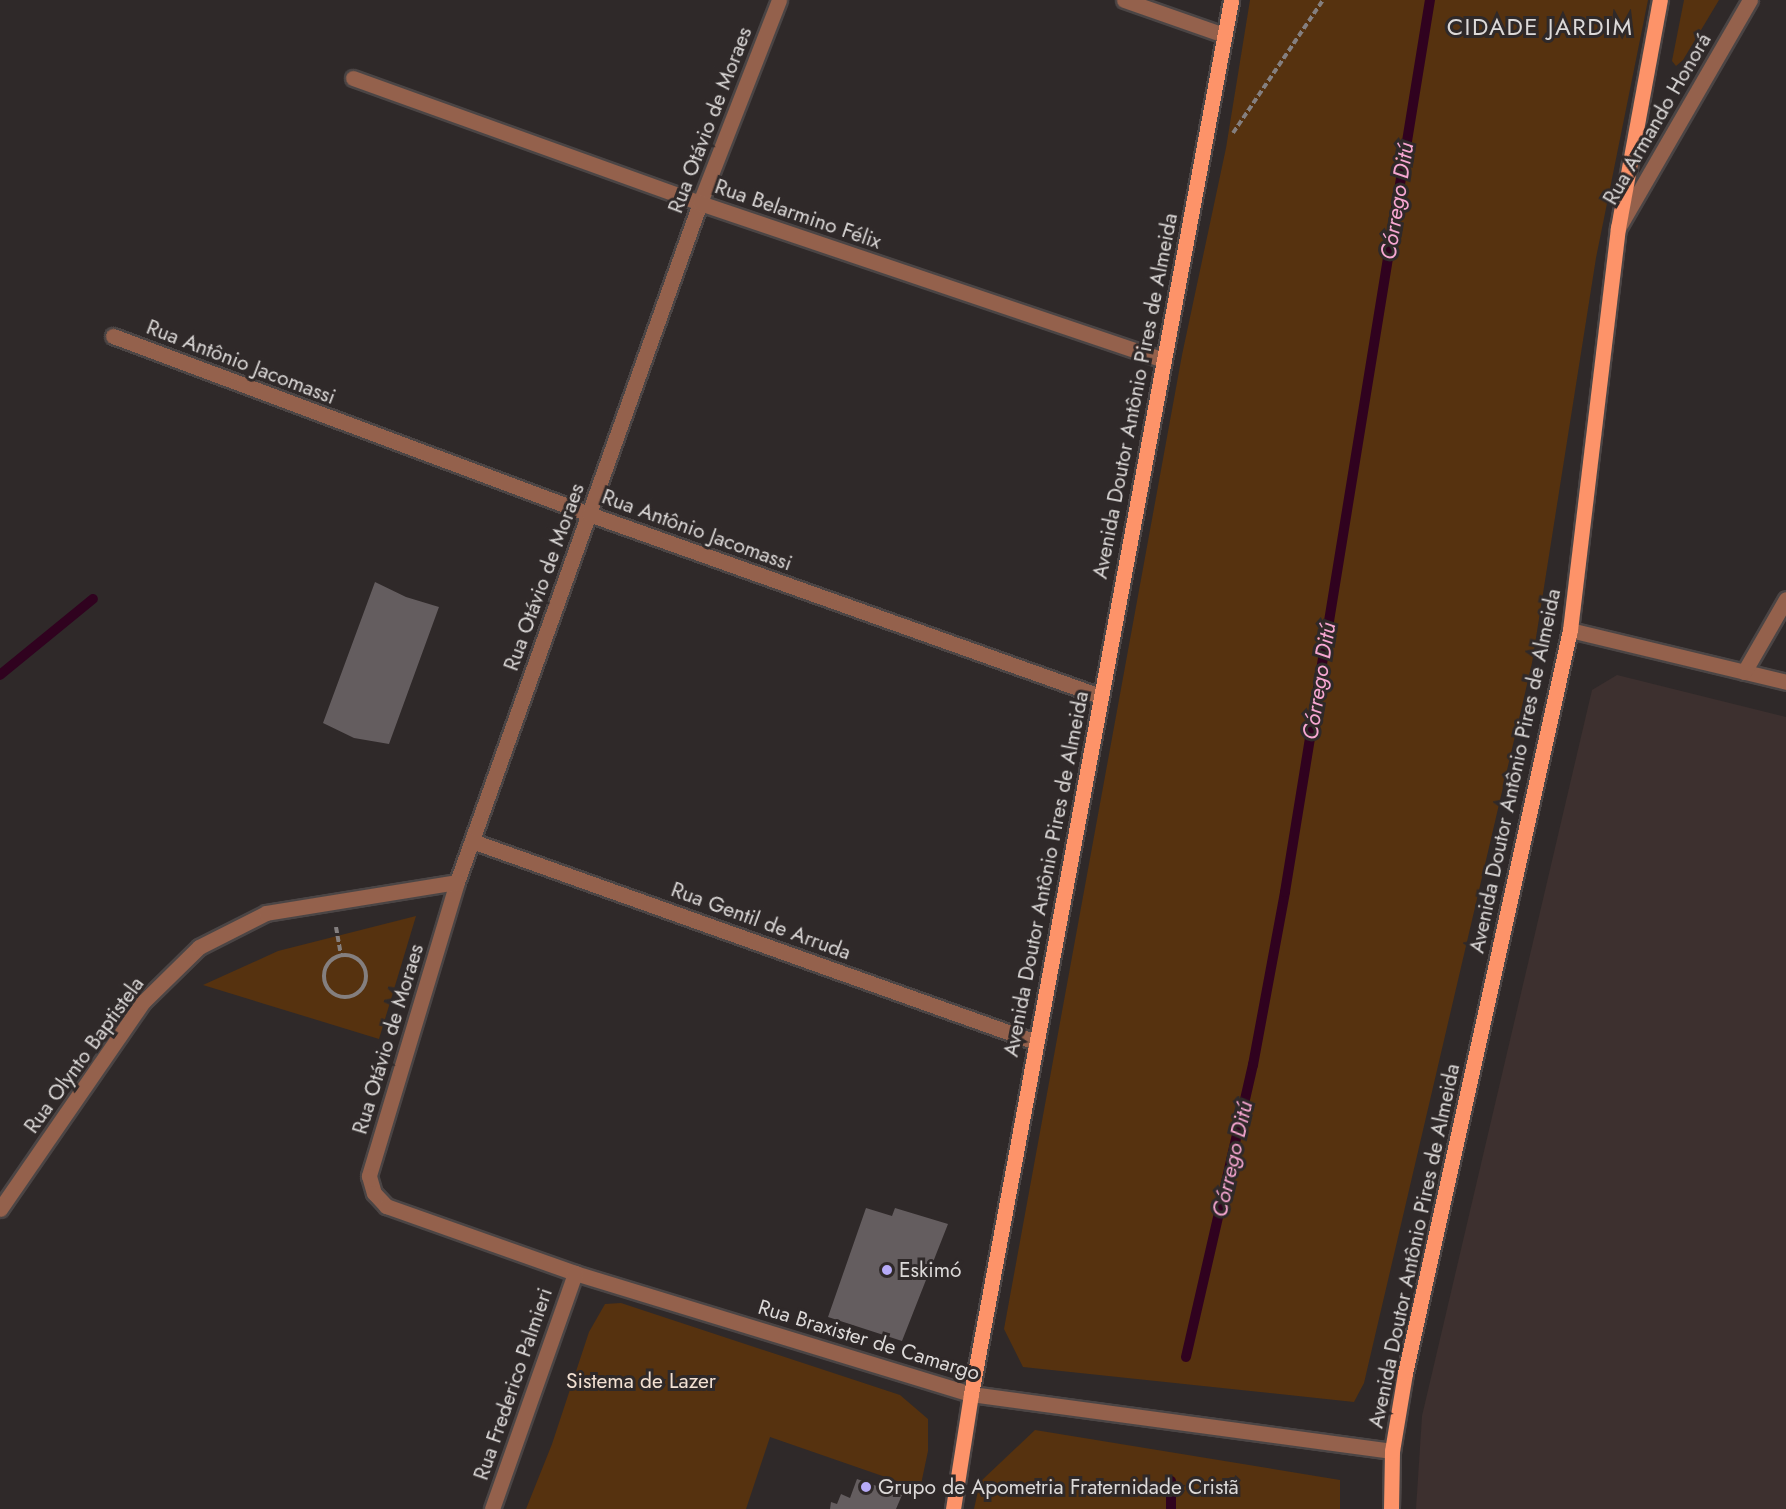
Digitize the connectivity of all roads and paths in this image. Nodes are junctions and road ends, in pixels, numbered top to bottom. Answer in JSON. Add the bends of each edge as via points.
{"nodes":[{"id":1,"x":779,"y":0,"type":"edge"},
{"id":2,"x":1124,"y":0,"type":"edge"},
{"id":3,"x":1231,"y":0,"type":"edge"},
{"id":4,"x":1323,"y":0,"type":"edge"},
{"id":5,"x":1660,"y":0,"type":"edge"},
{"id":6,"x":1750,"y":0,"type":"edge"},
{"id":7,"x":1224,"y":35,"type":"junction"},
{"id":8,"x":353,"y":78,"type":"dead end"},
{"id":9,"x":1203,"y":149,"type":"junction"},
{"id":10,"x":699,"y":203,"type":"junction"},
{"id":11,"x":1618,"y":228,"type":"junction"},
{"id":12,"x":113,"y":336,"type":"dead end"},
{"id":13,"x":1163,"y":360,"type":"junction"},
{"id":14,"x":589,"y":514,"type":"junction"},
{"id":15,"x":1786,"y":599,"type":"edge"},
{"id":16,"x":1570,"y":630,"type":"junction"},
{"id":17,"x":1743,"y":672,"type":"junction"},
{"id":18,"x":1786,"y":682,"type":"edge"},
{"id":19,"x":1100,"y":696,"type":"junction"},
{"id":20,"x":472,"y":841,"type":"junction"},
{"id":21,"x":457,"y":882,"type":"junction"},
{"id":22,"x":348,"y":955,"type":"joint"},
{"id":23,"x":1036,"y":1042,"type":"junction"},
{"id":24,"x":369,"y":1176,"type":"joint"},
{"id":25,"x":0,"y":1209,"type":"edge"},
{"id":26,"x":575,"y":1273,"type":"junction"},
{"id":27,"x":970,"y":1394,"type":"junction"},
{"id":28,"x":1392,"y":1451,"type":"junction"},
{"id":29,"x":492,"y":1509,"type":"edge"},
{"id":30,"x":952,"y":1509,"type":"edge"},
{"id":31,"x":1392,"y":1509,"type":"edge"}],
"edges":[{"from":1,"to":10,"type":"street","name":"Rua Otávio de Moraes"},
{"from":2,"to":7,"type":"street"},
{"from":3,"to":7,"type":"main road","name":"Avenida Doutor Antônio Pires de Almeida"},
{"from":4,"to":9,"type":"path","via":[[1237,131]]},
{"from":5,"to":11,"type":"main road","name":"Avenida Doutor Antônio Pires de Almeida"},
{"from":6,"to":11,"type":"street","name":"Rua Armando Honorá"},
{"from":7,"to":9,"type":"main road","name":"Avenida Doutor Antônio Pires de Almeida"},
{"from":8,"to":10,"type":"street","name":"Rua Belarmino Félix"},
{"from":9,"to":13,"type":"main road","name":"Avenida Doutor Antônio Pires de Almeida"},
{"from":10,"to":13,"type":"street","name":"Rua Belarmino Félix"},
{"from":10,"to":14,"type":"street","name":"Rua Otávio de Moraes"},
{"from":11,"to":16,"type":"main road","name":"Avenida Doutor Antônio Pires de Almeida"},
{"from":12,"to":14,"type":"street","name":"Rua Antônio Jacomassi"},
{"from":13,"to":19,"type":"main road","name":"Avenida Doutor Antônio Pires de Almeida"},
{"from":14,"to":19,"type":"street","name":"Rua Antônio Jacomassi"},
{"from":14,"to":20,"type":"street","name":"Rua Otávio de Moraes"},
{"from":15,"to":17,"type":"street"},
{"from":16,"to":17,"type":"street"},
{"from":16,"to":28,"type":"main road","name":"Avenida Doutor Antônio Pires de Almeida","via":[[1405,1373]]},
{"from":17,"to":18,"type":"street"},
{"from":19,"to":23,"type":"main road","name":"Avenida Doutor Antônio Pires de Almeida"},
{"from":20,"to":21,"type":"street","name":"Rua Otávio de Moraes"},
{"from":20,"to":23,"type":"street","name":"Rua Gentil de Arruda"},
{"from":21,"to":24,"type":"street","name":"Rua Otávio de Moraes"},
{"from":21,"to":25,"type":"street","name":"Rua Olynto Baptistela","via":[[266,913],[199,947],[143,1002]]},
{"from":22,"to":22,"type":"path","via":[[360,961],[366,974],[363,986],[346,997],[332,993],[323,974],[330,961]]},
{"from":23,"to":27,"type":"main road","name":"Avenida Doutor Antônio Pires de Almeida"},
{"from":24,"to":26,"type":"street","name":"Rua Braxister de Camargo","via":[[374,1193],[386,1206]]},
{"from":26,"to":27,"type":"street","name":"Rua Braxister de Camargo"},
{"from":26,"to":29,"type":"street","name":"Rua Frederico Palmieri"},
{"from":27,"to":28,"type":"street","name":"Rua Braxister de Camargo"},
{"from":27,"to":30,"type":"main road","name":"Avenida Doutor Antônio Pires de Almeida"},
{"from":28,"to":31,"type":"main road","name":"Avenida Doutor Antônio Pires de Almeida"}]}
